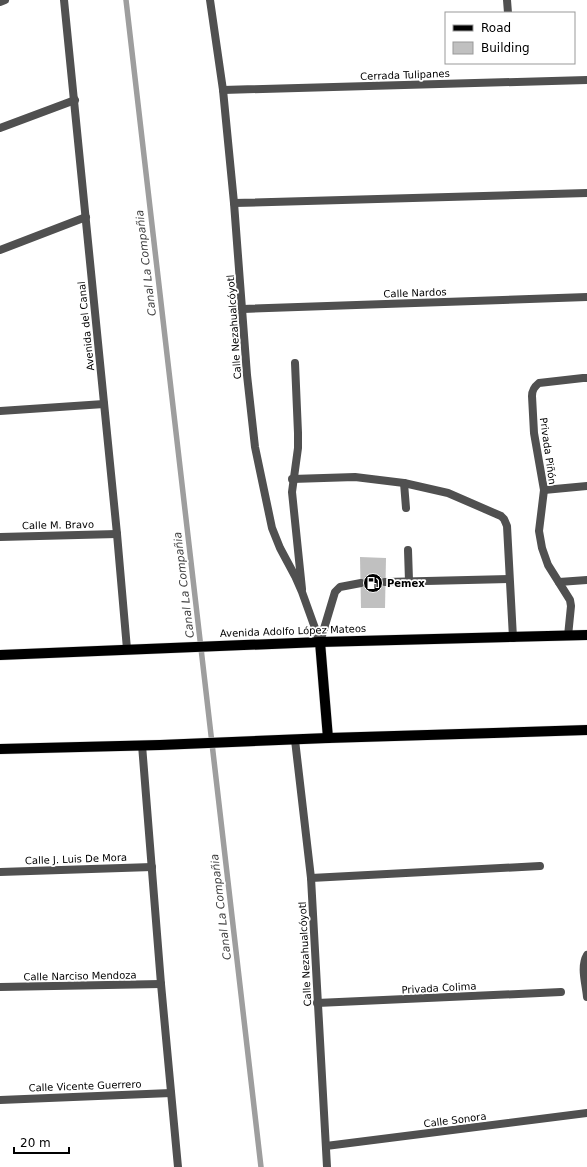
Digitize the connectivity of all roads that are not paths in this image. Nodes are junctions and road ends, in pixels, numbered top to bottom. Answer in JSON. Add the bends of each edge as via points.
{"nodes":[{"id":1,"x":5,"y":0,"type":"edge"},
{"id":2,"x":64,"y":0,"type":"edge"},
{"id":3,"x":210,"y":0,"type":"edge"},
{"id":4,"x":507,"y":0,"type":"edge"},
{"id":5,"x":0,"y":2,"type":"edge"},
{"id":6,"x":508,"y":12,"type":"edge"},
{"id":7,"x":587,"y":80,"type":"edge"},
{"id":8,"x":223,"y":90,"type":"junction"},
{"id":9,"x":75,"y":100,"type":"junction"},
{"id":10,"x":0,"y":128,"type":"edge"},
{"id":11,"x":587,"y":193,"type":"edge"},
{"id":12,"x":234,"y":203,"type":"junction"},
{"id":13,"x":86,"y":217,"type":"junction"},
{"id":14,"x":0,"y":250,"type":"edge"},
{"id":15,"x":587,"y":297,"type":"edge"},
{"id":16,"x":243,"y":309,"type":"junction"},
{"id":17,"x":295,"y":363,"type":"dead end"},
{"id":18,"x":587,"y":378,"type":"edge"},
{"id":19,"x":104,"y":404,"type":"junction"},
{"id":20,"x":0,"y":411,"type":"edge"},
{"id":21,"x":292,"y":480,"type":"junction"},
{"id":22,"x":404,"y":483,"type":"junction"},
{"id":23,"x":587,"y":486,"type":"edge"},
{"id":24,"x":544,"y":490,"type":"junction"},
{"id":25,"x":406,"y":508,"type":"dead end"},
{"id":26,"x":117,"y":534,"type":"junction"},
{"id":27,"x":0,"y":537,"type":"edge"},
{"id":28,"x":408,"y":550,"type":"dead end"},
{"id":29,"x":509,"y":579,"type":"junction"},
{"id":30,"x":587,"y":580,"type":"edge"},
{"id":31,"x":409,"y":581,"type":"junction"},
{"id":32,"x":385,"y":582,"type":"dead end"},
{"id":33,"x":559,"y":582,"type":"junction"},
{"id":34,"x":360,"y":583,"type":"dead end"},
{"id":35,"x":302,"y":592,"type":"junction"},
{"id":36,"x":587,"y":635,"type":"edge"},
{"id":37,"x":568,"y":636,"type":"junction"},
{"id":38,"x":513,"y":638,"type":"junction"},
{"id":39,"x":320,"y":642,"type":"junction"},
{"id":40,"x":127,"y":649,"type":"junction"},
{"id":41,"x":0,"y":655,"type":"edge"},
{"id":42,"x":587,"y":730,"type":"edge"},
{"id":43,"x":328,"y":738,"type":"junction"},
{"id":44,"x":295,"y":740,"type":"junction"},
{"id":45,"x":142,"y":746,"type":"junction"},
{"id":46,"x":0,"y":749,"type":"edge"},
{"id":47,"x":540,"y":866,"type":"dead end"},
{"id":48,"x":152,"y":867,"type":"junction"},
{"id":49,"x":0,"y":872,"type":"edge"},
{"id":50,"x":311,"y":878,"type":"junction"},
{"id":51,"x":587,"y":955,"type":"edge"},
{"id":52,"x":161,"y":984,"type":"junction"},
{"id":53,"x":0,"y":987,"type":"edge"},
{"id":54,"x":561,"y":992,"type":"dead end"},
{"id":55,"x":587,"y":997,"type":"edge"},
{"id":56,"x":317,"y":1003,"type":"junction"},
{"id":57,"x":171,"y":1093,"type":"junction"},
{"id":58,"x":0,"y":1100,"type":"edge"},
{"id":59,"x":587,"y":1113,"type":"edge"},
{"id":60,"x":326,"y":1146,"type":"junction"},
{"id":61,"x":178,"y":1167,"type":"edge"},
{"id":62,"x":327,"y":1167,"type":"edge"}],
"edges":[{"from":1,"to":5,"type":"street"},
{"from":2,"to":9,"type":"street","name":"Avenida del Canal"},
{"from":3,"to":8,"type":"street","name":"Calle Nezahualcóyotl"},
{"from":4,"to":6,"type":"street"},
{"from":7,"to":8,"type":"street","name":"Cerrada Tulipanes"},
{"from":8,"to":12,"type":"street","name":"Calle Nezahualcóyotl"},
{"from":9,"to":10,"type":"street"},
{"from":9,"to":13,"type":"street","name":"Avenida del Canal"},
{"from":11,"to":12,"type":"street"},
{"from":12,"to":16,"type":"street","name":"Calle Nezahualcóyotl"},
{"from":13,"to":14,"type":"street"},
{"from":13,"to":19,"type":"street","name":"Avenida del Canal"},
{"from":15,"to":16,"type":"street","name":"Calle Nardos"},
{"from":16,"to":35,"type":"street","name":"Calle Nezahualcóyotl","via":[[255,447],[272,528]]},
{"from":17,"to":21,"type":"street","via":[[298,448]]},
{"from":18,"to":24,"type":"street","name":"Privada Piñón","via":[[539,383],[532,391],[534,433]]},
{"from":19,"to":20,"type":"street"},
{"from":19,"to":26,"type":"street","name":"Avenida del Canal"},
{"from":21,"to":22,"type":"street","via":[[355,477]]},
{"from":21,"to":35,"type":"street","via":[[292,506]]},
{"from":22,"to":25,"type":"street"},
{"from":22,"to":29,"type":"street","via":[[448,493],[502,516],[506,526]]},
{"from":23,"to":24,"type":"street"},
{"from":24,"to":33,"type":"street","name":"Privada Piñón","via":[[539,531],[548,565]]},
{"from":26,"to":27,"type":"street","name":"Calle M. Bravo"},
{"from":26,"to":40,"type":"street","name":"Avenida del Canal"},
{"from":28,"to":31,"type":"street"},
{"from":29,"to":31,"type":"street"},
{"from":29,"to":38,"type":"street"},
{"from":30,"to":33,"type":"street"},
{"from":31,"to":32,"type":"street"},
{"from":33,"to":37,"type":"street","name":"Privada Piñón","via":[[571,606]]},
{"from":34,"to":39,"type":"street","via":[[340,587],[334,592]]},
{"from":35,"to":39,"type":"street","name":"Calle Nezahualcóyotl"},
{"from":36,"to":37,"type":"main road","name":"Avenida Adolfo López Mateos"},
{"from":37,"to":38,"type":"main road","name":"Avenida Adolfo López Mateos"},
{"from":38,"to":39,"type":"main road","name":"Avenida Adolfo López Mateos"},
{"from":39,"to":40,"type":"main road","name":"Avenida Adolfo López Mateos"},
{"from":39,"to":43,"type":"main road"},
{"from":40,"to":41,"type":"main road","name":"Avenida Adolfo López Mateos"},
{"from":42,"to":43,"type":"main road"},
{"from":43,"to":44,"type":"main road"},
{"from":44,"to":45,"type":"main road"},
{"from":44,"to":50,"type":"street","name":"Calle Nezahualcóyotl"},
{"from":45,"to":46,"type":"main road"},
{"from":45,"to":48,"type":"street"},
{"from":47,"to":50,"type":"street"},
{"from":48,"to":49,"type":"street","name":"Calle J. Luis De Mora"},
{"from":48,"to":52,"type":"street"},
{"from":50,"to":56,"type":"street","name":"Calle Nezahualcóyotl"},
{"from":51,"to":55,"type":"street","via":[[583,966]]},
{"from":52,"to":53,"type":"street","name":"Calle Narciso Mendoza"},
{"from":52,"to":57,"type":"street"},
{"from":54,"to":56,"type":"street","name":"Privada Colima"},
{"from":56,"to":60,"type":"street","name":"Calle Nezahualcóyotl"},
{"from":57,"to":58,"type":"street","name":"Calle Vicente Guerrero"},
{"from":57,"to":61,"type":"street"},
{"from":59,"to":60,"type":"street","name":"Calle Sonora"},
{"from":60,"to":62,"type":"street","name":"Calle Nezahualcóyotl"}]}
